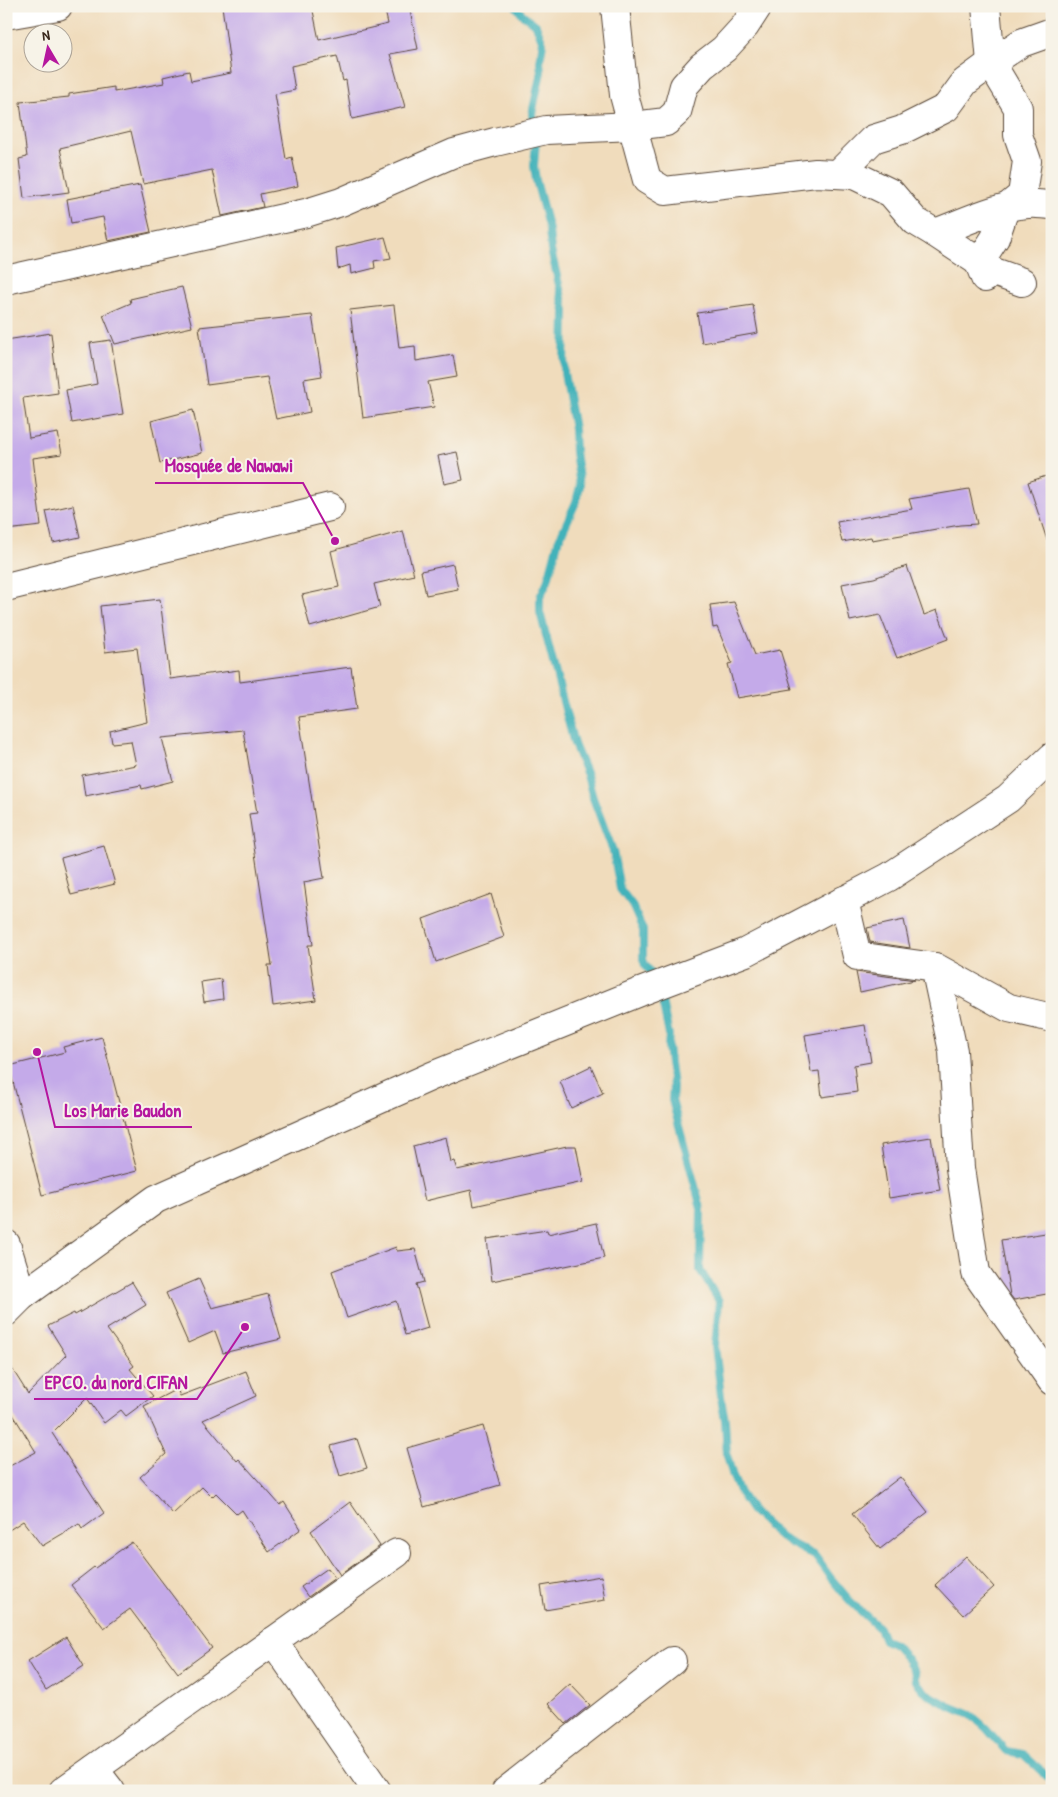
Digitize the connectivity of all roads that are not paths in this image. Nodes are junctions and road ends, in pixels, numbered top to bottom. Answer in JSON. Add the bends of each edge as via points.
{"nodes":[{"id":1,"x":58,"y":6,"type":"edge"},
{"id":2,"x":615,"y":6,"type":"edge"},
{"id":3,"x":758,"y":6,"type":"edge"},
{"id":4,"x":986,"y":6,"type":"edge"},
{"id":5,"x":6,"y":16,"type":"edge"},
{"id":6,"x":1052,"y":32,"type":"edge"},
{"id":7,"x":991,"y":63,"type":"junction"},
{"id":8,"x":633,"y":126,"type":"junction"},
{"id":9,"x":838,"y":174,"type":"junction"},
{"id":10,"x":1052,"y":205,"type":"edge"},
{"id":11,"x":1005,"y":209,"type":"junction"},
{"id":12,"x":935,"y":233,"type":"junction"},
{"id":13,"x":982,"y":270,"type":"junction"},
{"id":14,"x":6,"y":280,"type":"edge"},
{"id":15,"x":1022,"y":282,"type":"dead end"},
{"id":16,"x":330,"y":507,"type":"dead end"},
{"id":17,"x":6,"y":587,"type":"edge"},
{"id":18,"x":1052,"y":757,"type":"edge"},
{"id":19,"x":844,"y":900,"type":"junction"},
{"id":20,"x":936,"y":967,"type":"junction"},
{"id":21,"x":1052,"y":1018,"type":"edge"},
{"id":22,"x":6,"y":1244,"type":"edge"},
{"id":23,"x":14,"y":1304,"type":"edge"},
{"id":24,"x":1052,"y":1381,"type":"edge"},
{"id":25,"x":397,"y":1553,"type":"dead end"},
{"id":26,"x":274,"y":1641,"type":"junction"},
{"id":27,"x":672,"y":1661,"type":"dead end"},
{"id":28,"x":94,"y":1769,"type":"junction"},
{"id":29,"x":63,"y":1791,"type":"edge"},
{"id":30,"x":111,"y":1791,"type":"edge"},
{"id":31,"x":377,"y":1791,"type":"edge"},
{"id":32,"x":506,"y":1791,"type":"edge"}],
"edges":[{"from":1,"to":5,"type":"street"},
{"from":2,"to":8,"type":"street","via":[[624,95]]},
{"from":3,"to":8,"type":"street","via":[[746,26],[684,86],[677,112],[666,122]]},
{"from":4,"to":7,"type":"street"},
{"from":6,"to":7,"type":"street","via":[[1021,43]]},
{"from":7,"to":9,"type":"street","via":[[965,82],[946,108],[902,130],[873,139]]},
{"from":7,"to":11,"type":"street","via":[[1018,108],[1018,135],[1027,161],[1022,195]]},
{"from":8,"to":9,"type":"street","via":[[647,180],[665,191],[816,173]]},
{"from":8,"to":14,"type":"street","via":[[538,132],[454,154],[306,214]]},
{"from":9,"to":12,"type":"street","via":[[854,175],[891,192],[915,221]]},
{"from":10,"to":11,"type":"street","via":[[1028,204]]},
{"from":11,"to":12,"type":"street"},
{"from":11,"to":13,"type":"street"},
{"from":12,"to":13,"type":"street"},
{"from":13,"to":15,"type":"street"},
{"from":16,"to":17,"type":"street"},
{"from":18,"to":19,"type":"street","via":[[1008,798],[888,877]]},
{"from":19,"to":20,"type":"street","via":[[858,956]]},
{"from":19,"to":23,"type":"street","via":[[746,952],[432,1076],[156,1199]]},
{"from":20,"to":21,"type":"street","via":[[1009,1008]]},
{"from":20,"to":24,"type":"street","via":[[953,1051],[960,1168],[976,1273]]},
{"from":22,"to":23,"type":"street"},
{"from":25,"to":26,"type":"street"},
{"from":26,"to":28,"type":"street"},
{"from":26,"to":31,"type":"street"},
{"from":27,"to":32,"type":"street"},
{"from":28,"to":29,"type":"street"},
{"from":28,"to":30,"type":"street"}]}
